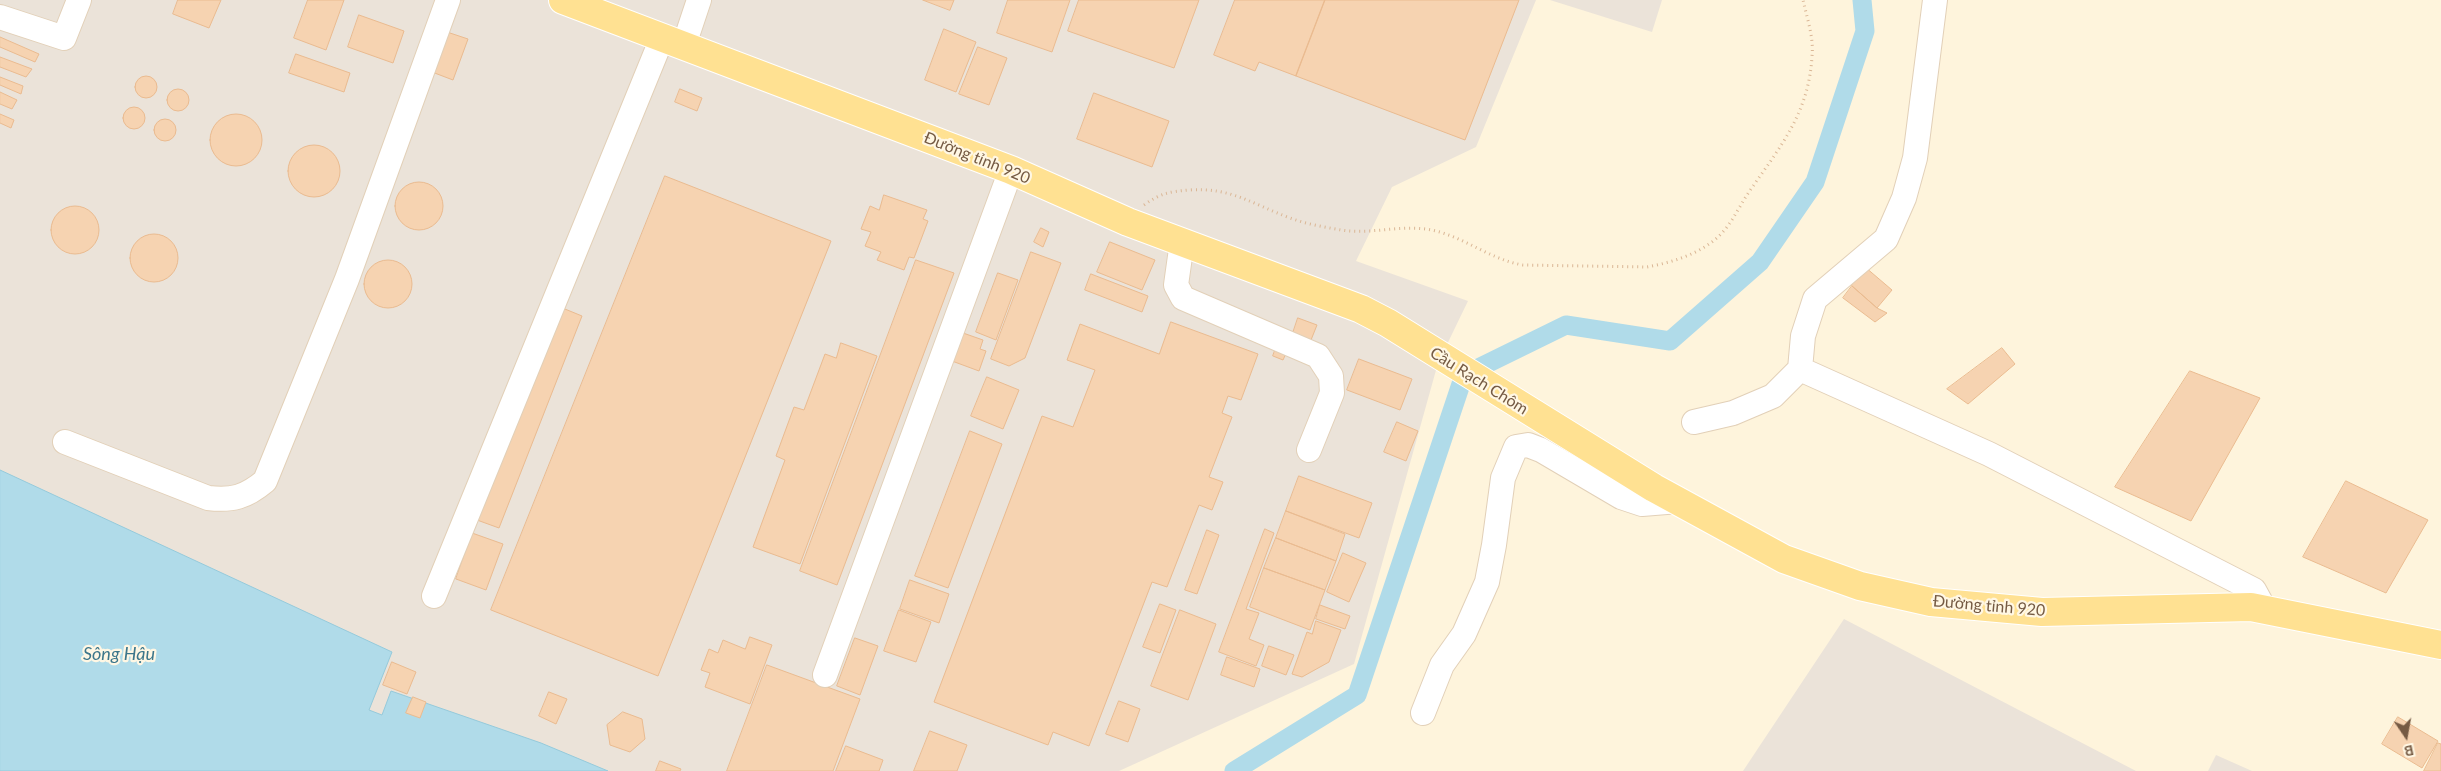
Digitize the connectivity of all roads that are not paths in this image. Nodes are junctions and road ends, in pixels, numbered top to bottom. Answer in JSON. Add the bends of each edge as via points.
{"nodes":[{"id":1,"x":79,"y":0,"type":"edge"},
{"id":2,"x":448,"y":0,"type":"edge"},
{"id":3,"x":563,"y":0,"type":"edge"},
{"id":4,"x":699,"y":0,"type":"edge"},
{"id":5,"x":1935,"y":0,"type":"edge"},
{"id":6,"x":0,"y":17,"type":"edge"},
{"id":7,"x":673,"y":42,"type":"junction"},
{"id":8,"x":1011,"y":170,"type":"junction"},
{"id":9,"x":1182,"y":242,"type":"junction"},
{"id":10,"x":1388,"y":323,"type":"joint"},
{"id":11,"x":1800,"y":369,"type":"junction"},
{"id":12,"x":1694,"y":422,"type":"dead end"},
{"id":13,"x":1571,"y":438,"type":"joint"},
{"id":14,"x":65,"y":442,"type":"dead end"},
{"id":15,"x":1309,"y":450,"type":"dead end"},
{"id":16,"x":1679,"y":501,"type":"junction"},
{"id":17,"x":434,"y":596,"type":"dead end"},
{"id":18,"x":2265,"y":610,"type":"junction"},
{"id":19,"x":2441,"y":645,"type":"edge"},
{"id":20,"x":825,"y":675,"type":"dead end"},
{"id":21,"x":1423,"y":713,"type":"dead end"}],
"edges":[{"from":1,"to":6,"type":"street","via":[[64,38]]},
{"from":2,"to":14,"type":"street","via":[[348,278],[265,481],[240,498],[208,498]]},
{"from":3,"to":7,"type":"main road","name":"Đường tỉnh 920"},
{"from":4,"to":7,"type":"street"},
{"from":5,"to":11,"type":"street","via":[[1916,158],[1904,198],[1886,239],[1815,299],[1803,336]]},
{"from":7,"to":8,"type":"main road","name":"Đường tỉnh 920"},
{"from":7,"to":17,"type":"street"},
{"from":8,"to":9,"type":"main road","name":"Đường tỉnh 920","via":[[1128,222]]},
{"from":8,"to":20,"type":"street"},
{"from":9,"to":10,"type":"main road","name":"Đường tỉnh 920","via":[[1361,309]]},
{"from":9,"to":15,"type":"street","via":[[1176,285],[1183,298],[1318,356],[1331,376],[1332,393]]},
{"from":10,"to":13,"type":"main road","name":"Cầu Rạch Chôm"},
{"from":11,"to":12,"type":"street","via":[[1773,396],[1733,413]]},
{"from":11,"to":18,"type":"street","via":[[1989,454],[2254,590]]},
{"from":13,"to":16,"type":"main road","name":"Đường tỉnh 920"},
{"from":16,"to":18,"type":"main road","name":"Đường tỉnh 920","via":[[1784,559],[1860,586],[1931,602],[2042,612],[2250,606]]},
{"from":16,"to":21,"type":"street","via":[[1642,504],[1621,497],[1541,450],[1528,445],[1516,447],[1503,478],[1487,582],[1464,634],[1442,666]]},
{"from":18,"to":19,"type":"main road","name":"Đường tỉnh 920"}]}
